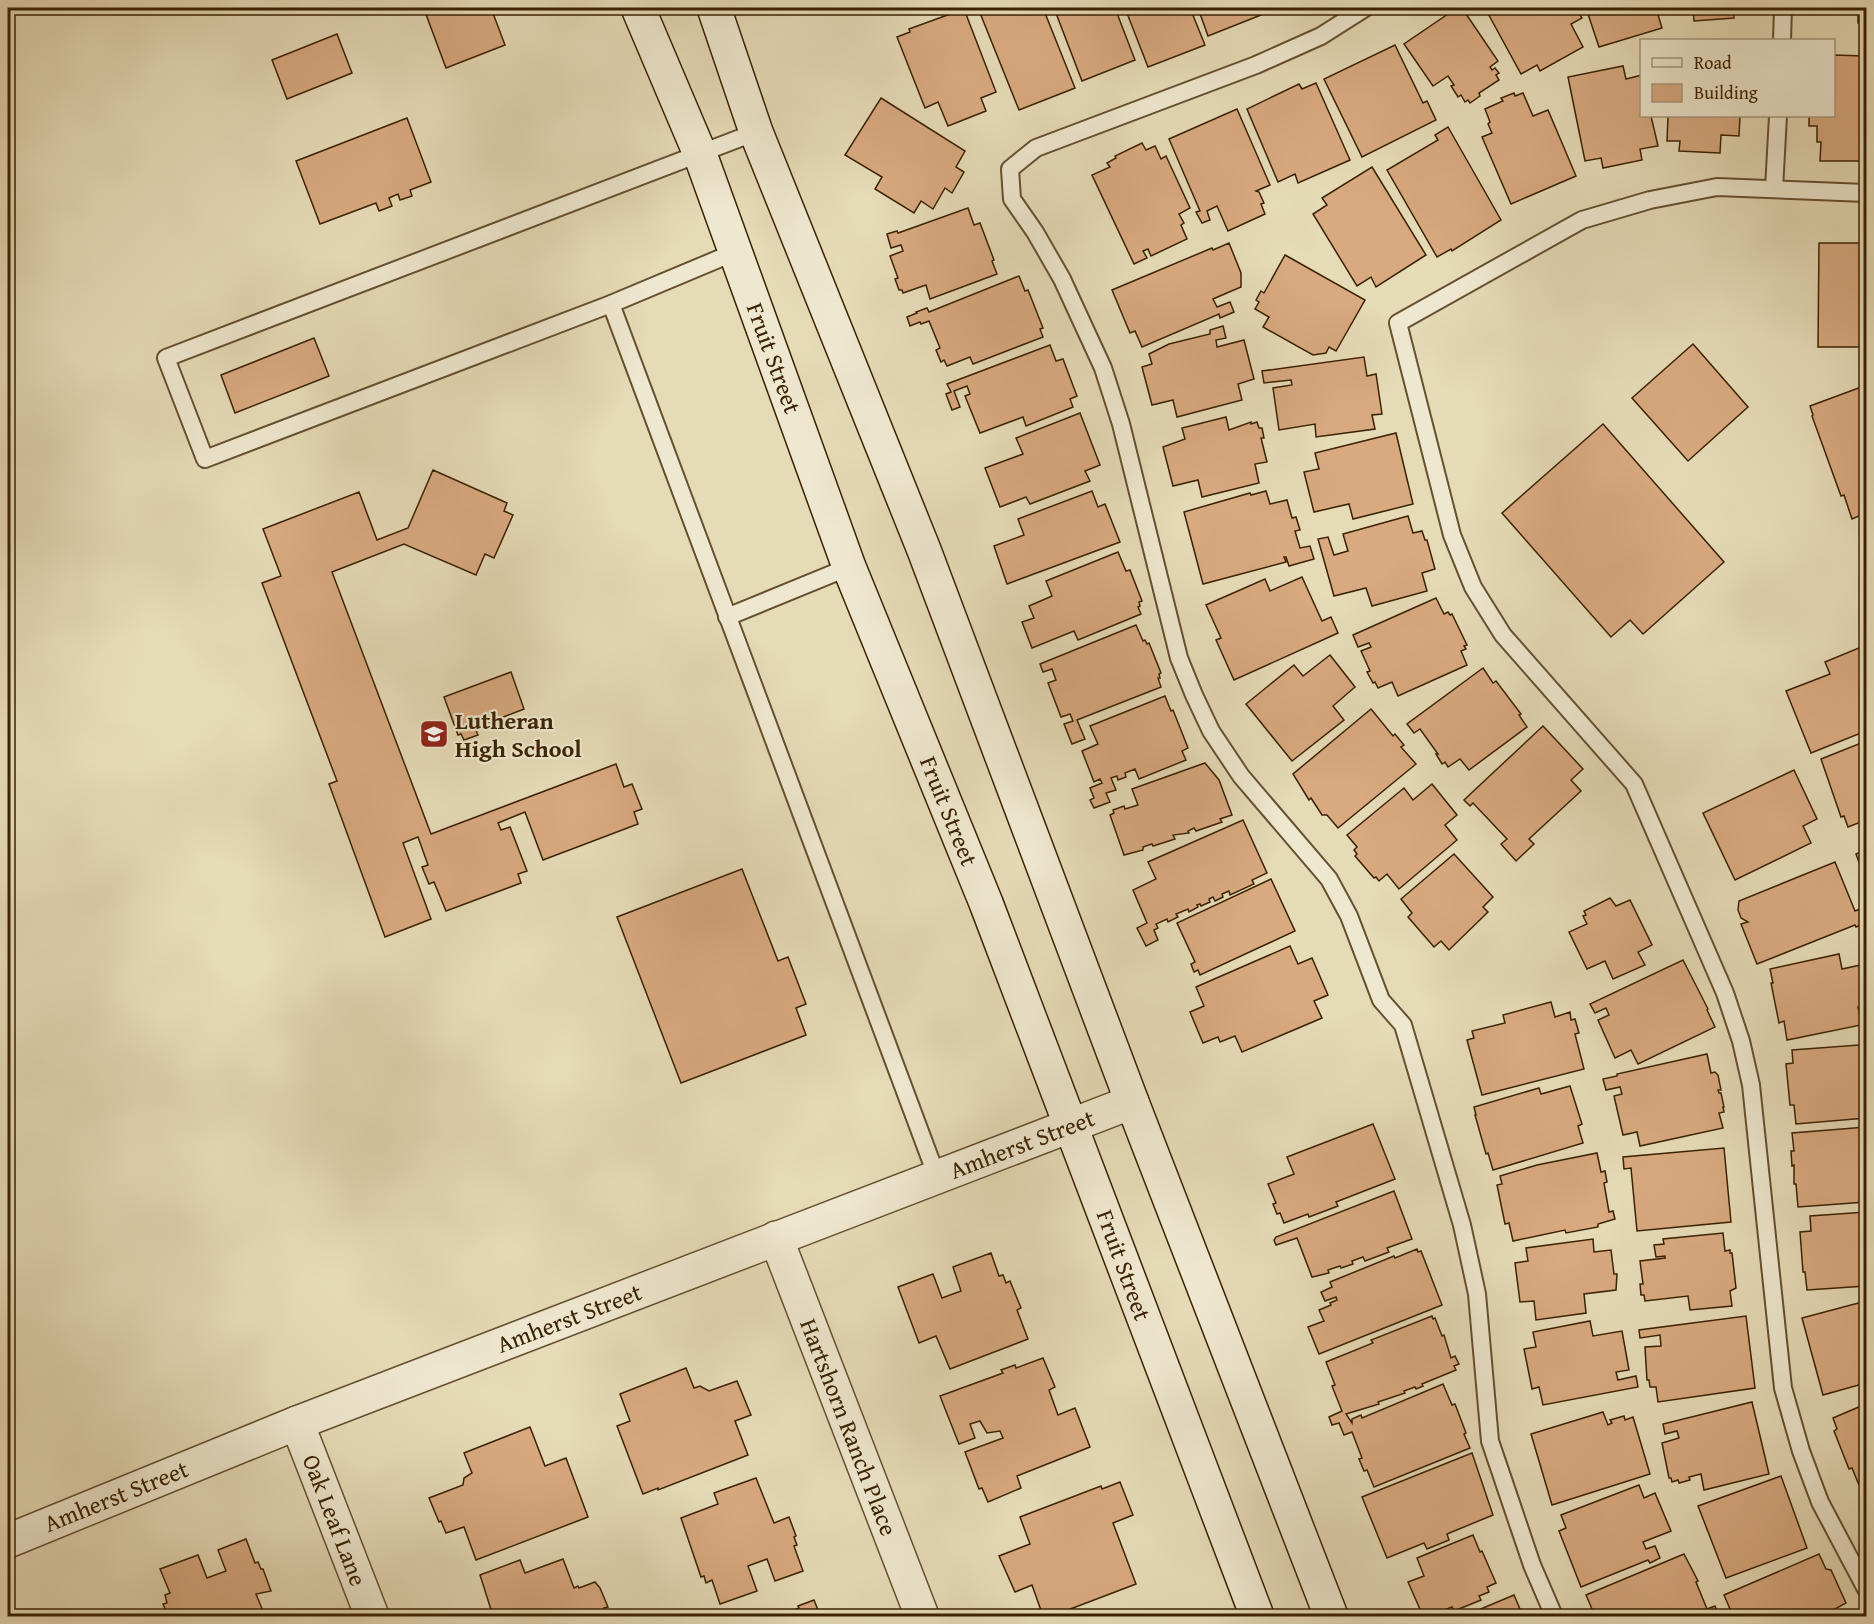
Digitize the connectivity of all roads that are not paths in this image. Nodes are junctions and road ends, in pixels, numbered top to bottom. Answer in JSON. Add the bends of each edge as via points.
{"nodes":[{"id":1,"x":638,"y":8,"type":"edge"},
{"id":2,"x":714,"y":8,"type":"edge"},
{"id":3,"x":1365,"y":8,"type":"edge"},
{"id":4,"x":1783,"y":8,"type":"edge"},
{"id":5,"x":1782,"y":39,"type":"edge"},
{"id":6,"x":1778,"y":117,"type":"edge"},
{"id":7,"x":756,"y":132,"type":"junction"},
{"id":8,"x":699,"y":154,"type":"junction"},
{"id":9,"x":1774,"y":189,"type":"junction"},
{"id":10,"x":1866,"y":193,"type":"edge"},
{"id":11,"x":735,"y":252,"type":"junction"},
{"id":12,"x":611,"y":304,"type":"junction"},
{"id":13,"x":849,"y":567,"type":"junction"},
{"id":14,"x":728,"y":616,"type":"junction"},
{"id":15,"x":1132,"y":1102,"type":"junction"},
{"id":16,"x":1072,"y":1126,"type":"junction"},
{"id":17,"x":937,"y":1177,"type":"junction"},
{"id":18,"x":776,"y":1238,"type":"junction"},
{"id":19,"x":297,"y":1423,"type":"junction"},
{"id":20,"x":8,"y":1541,"type":"edge"},
{"id":21,"x":1866,"y":1588,"type":"edge"},
{"id":22,"x":372,"y":1617,"type":"edge"},
{"id":23,"x":922,"y":1617,"type":"edge"},
{"id":24,"x":1257,"y":1617,"type":"edge"},
{"id":25,"x":1331,"y":1617,"type":"edge"},
{"id":26,"x":1554,"y":1617,"type":"edge"}],
"edges":[{"from":1,"to":8,"type":"main road","name":"Fruit Street"},
{"from":2,"to":7,"type":"main road"},
{"from":3,"to":26,"type":"lane","via":[[1321,36],[1256,65],[1036,148],[1011,169],[1012,199],[1062,279],[1103,368],[1121,424],[1179,658],[1211,731],[1241,776],[1329,879],[1349,916],[1381,1000],[1403,1025],[1462,1225],[1477,1294],[1490,1441]]},
{"from":4,"to":5,"type":"lane"},
{"from":6,"to":9,"type":"lane"},
{"from":7,"to":8,"type":"lane"},
{"from":7,"to":15,"type":"main road","via":[[924,550]]},
{"from":8,"to":11,"type":"main road","name":"Fruit Street"},
{"from":8,"to":12,"type":"lane","via":[[166,358],[205,459]]},
{"from":9,"to":10,"type":"lane"},
{"from":9,"to":21,"type":"lane","via":[[1717,187],[1650,200],[1582,220],[1398,323],[1452,535],[1473,588],[1503,635],[1634,784],[1725,993],[1751,1085],[1783,1388],[1820,1502]]},
{"from":11,"to":12,"type":"lane"},
{"from":11,"to":13,"type":"main road","name":"Fruit Street"},
{"from":12,"to":14,"type":"lane"},
{"from":13,"to":14,"type":"lane"},
{"from":13,"to":16,"type":"main road","name":"Fruit Street","via":[[982,892]]},
{"from":14,"to":17,"type":"lane"},
{"from":15,"to":16,"type":"main road","name":"Amherst Street"},
{"from":15,"to":25,"type":"main road"},
{"from":16,"to":17,"type":"main road","name":"Amherst Street"},
{"from":16,"to":24,"type":"main road","name":"Fruit Street"},
{"from":17,"to":18,"type":"main road","name":"Amherst Street"},
{"from":18,"to":19,"type":"main road","name":"Amherst Street"},
{"from":18,"to":23,"type":"main road","name":"Hartshorn Ranch Place"},
{"from":19,"to":20,"type":"main road","name":"Amherst Street"},
{"from":19,"to":22,"type":"main road","name":"Oak Leaf Lane"}]}
